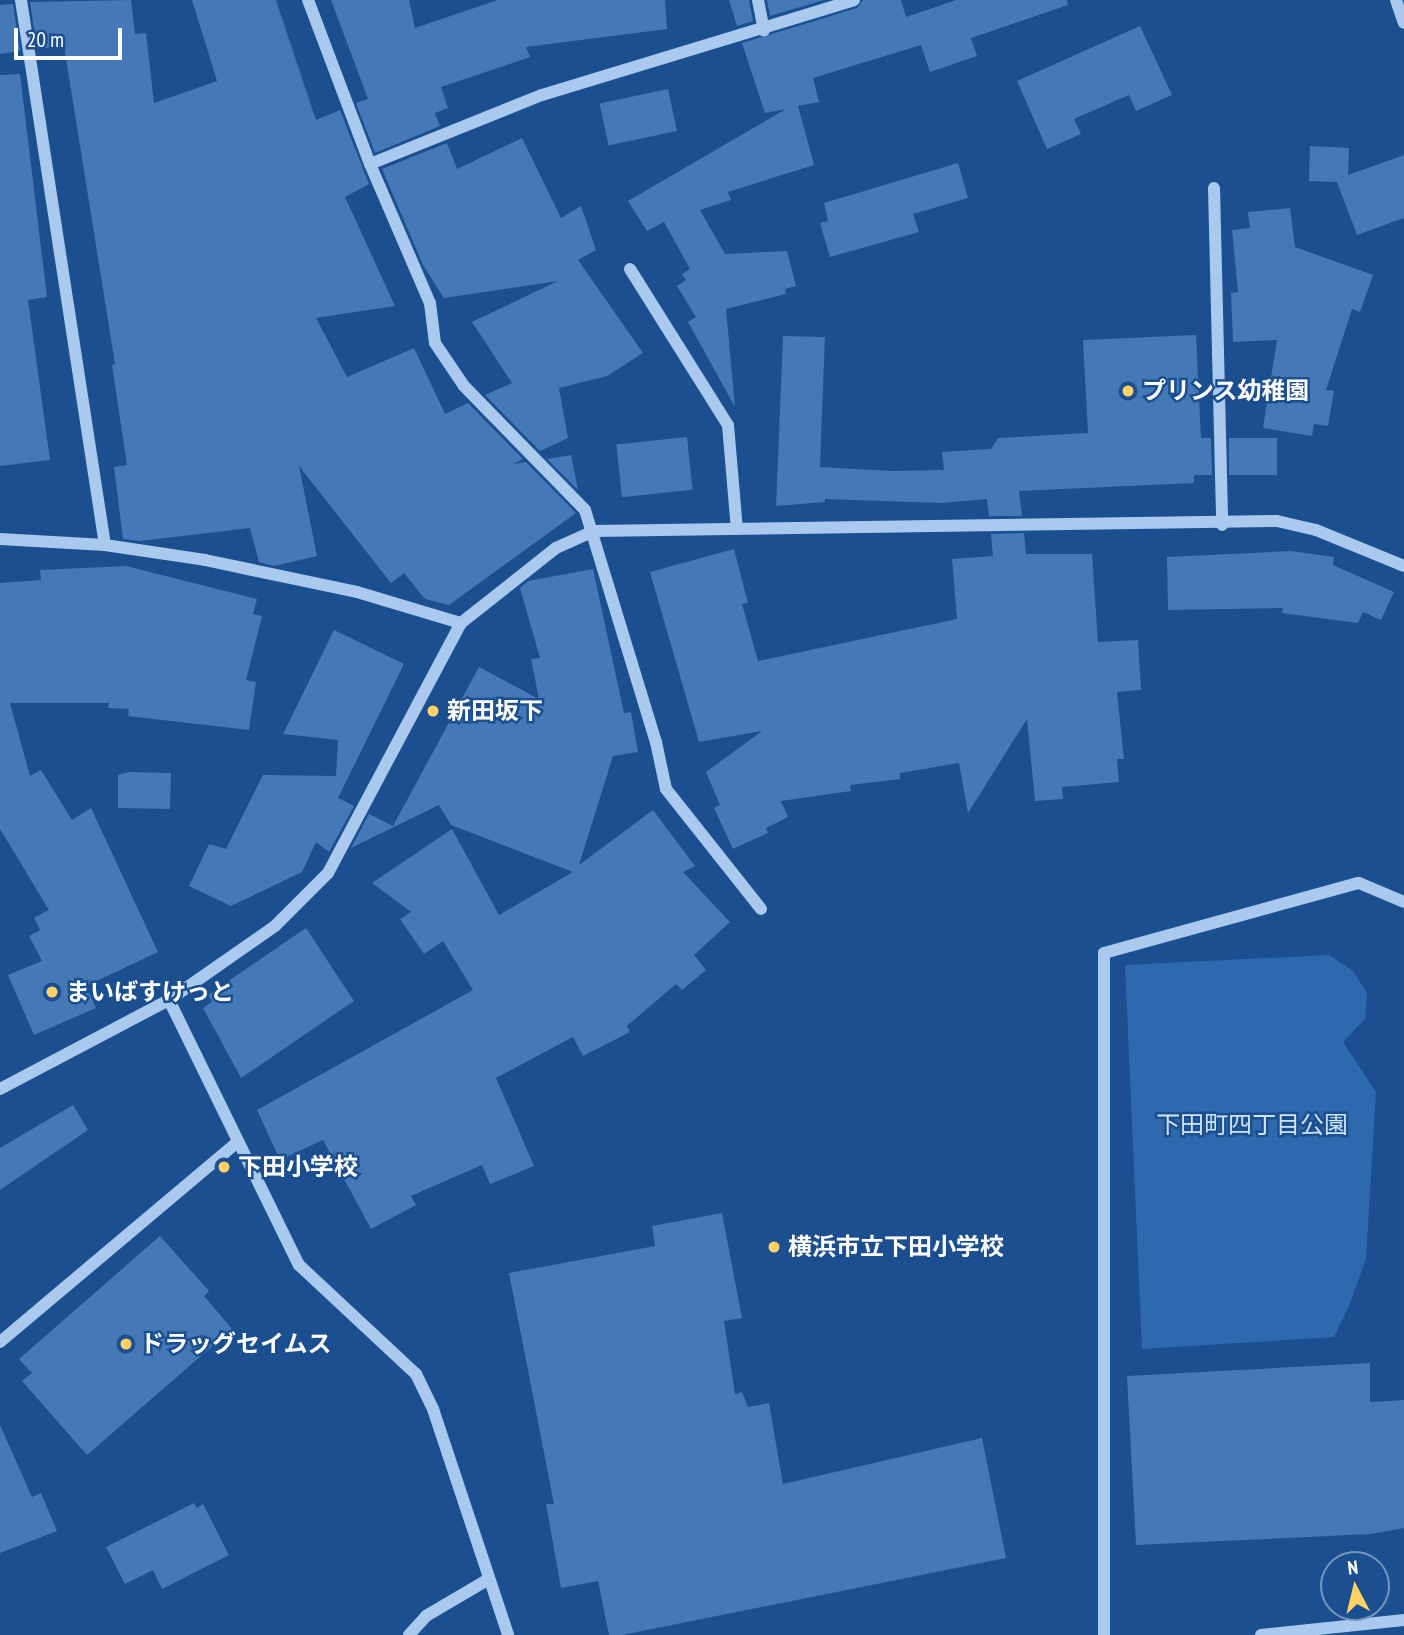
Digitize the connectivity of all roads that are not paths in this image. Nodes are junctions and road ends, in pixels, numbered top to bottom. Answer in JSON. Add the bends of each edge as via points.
{"nodes":[{"id":1,"x":21,"y":0,"type":"edge"},
{"id":2,"x":308,"y":0,"type":"edge"},
{"id":3,"x":758,"y":0,"type":"edge"},
{"id":4,"x":854,"y":0,"type":"edge"},
{"id":5,"x":1396,"y":0,"type":"edge"},
{"id":6,"x":1404,"y":23,"type":"edge"},
{"id":7,"x":764,"y":30,"type":"junction"},
{"id":8,"x":370,"y":164,"type":"junction"},
{"id":9,"x":1214,"y":188,"type":"dead end"},
{"id":10,"x":630,"y":269,"type":"dead end"},
{"id":11,"x":1222,"y":525,"type":"junction"},
{"id":12,"x":737,"y":528,"type":"junction"},
{"id":13,"x":594,"y":531,"type":"junction"},
{"id":14,"x":0,"y":539,"type":"edge"},
{"id":15,"x":105,"y":545,"type":"junction"},
{"id":16,"x":1404,"y":566,"type":"edge"},
{"id":17,"x":461,"y":623,"type":"junction"},
{"id":18,"x":1404,"y":902,"type":"edge"},
{"id":19,"x":761,"y":909,"type":"dead end"},
{"id":20,"x":169,"y":1000,"type":"junction"},
{"id":21,"x":0,"y":1089,"type":"edge"},
{"id":22,"x":236,"y":1143,"type":"junction"},
{"id":23,"x":0,"y":1342,"type":"edge"},
{"id":24,"x":487,"y":1580,"type":"junction"},
{"id":25,"x":1404,"y":1620,"type":"edge"},
{"id":26,"x":409,"y":1635,"type":"edge"},
{"id":27,"x":508,"y":1635,"type":"edge"},
{"id":28,"x":1104,"y":1635,"type":"edge"},
{"id":29,"x":1261,"y":1635,"type":"edge"}],
"edges":[{"from":1,"to":15,"type":"street"},
{"from":2,"to":8,"type":"street"},
{"from":3,"to":7,"type":"street"},
{"from":4,"to":7,"type":"street"},
{"from":5,"to":6,"type":"street"},
{"from":7,"to":8,"type":"street","via":[[542,95]]},
{"from":8,"to":13,"type":"street","via":[[430,303],[435,343],[464,386],[585,510]]},
{"from":9,"to":11,"type":"street"},
{"from":10,"to":12,"type":"street","via":[[728,425]]},
{"from":11,"to":12,"type":"street"},
{"from":11,"to":16,"type":"street","via":[[1277,522],[1317,530]]},
{"from":12,"to":13,"type":"street"},
{"from":13,"to":17,"type":"street","via":[[556,548]]},
{"from":13,"to":19,"type":"street","via":[[666,789]]},
{"from":14,"to":15,"type":"street"},
{"from":15,"to":17,"type":"street","via":[[205,560],[357,592]]},
{"from":17,"to":20,"type":"street","via":[[328,873],[275,926]]},
{"from":18,"to":28,"type":"street","via":[[1359,883],[1104,953]]},
{"from":20,"to":21,"type":"street"},
{"from":20,"to":22,"type":"street"},
{"from":22,"to":23,"type":"street"},
{"from":22,"to":24,"type":"street","via":[[299,1265],[416,1374],[433,1409]]},
{"from":24,"to":26,"type":"street","via":[[426,1616]]},
{"from":24,"to":27,"type":"street"},
{"from":25,"to":29,"type":"street"}]}
